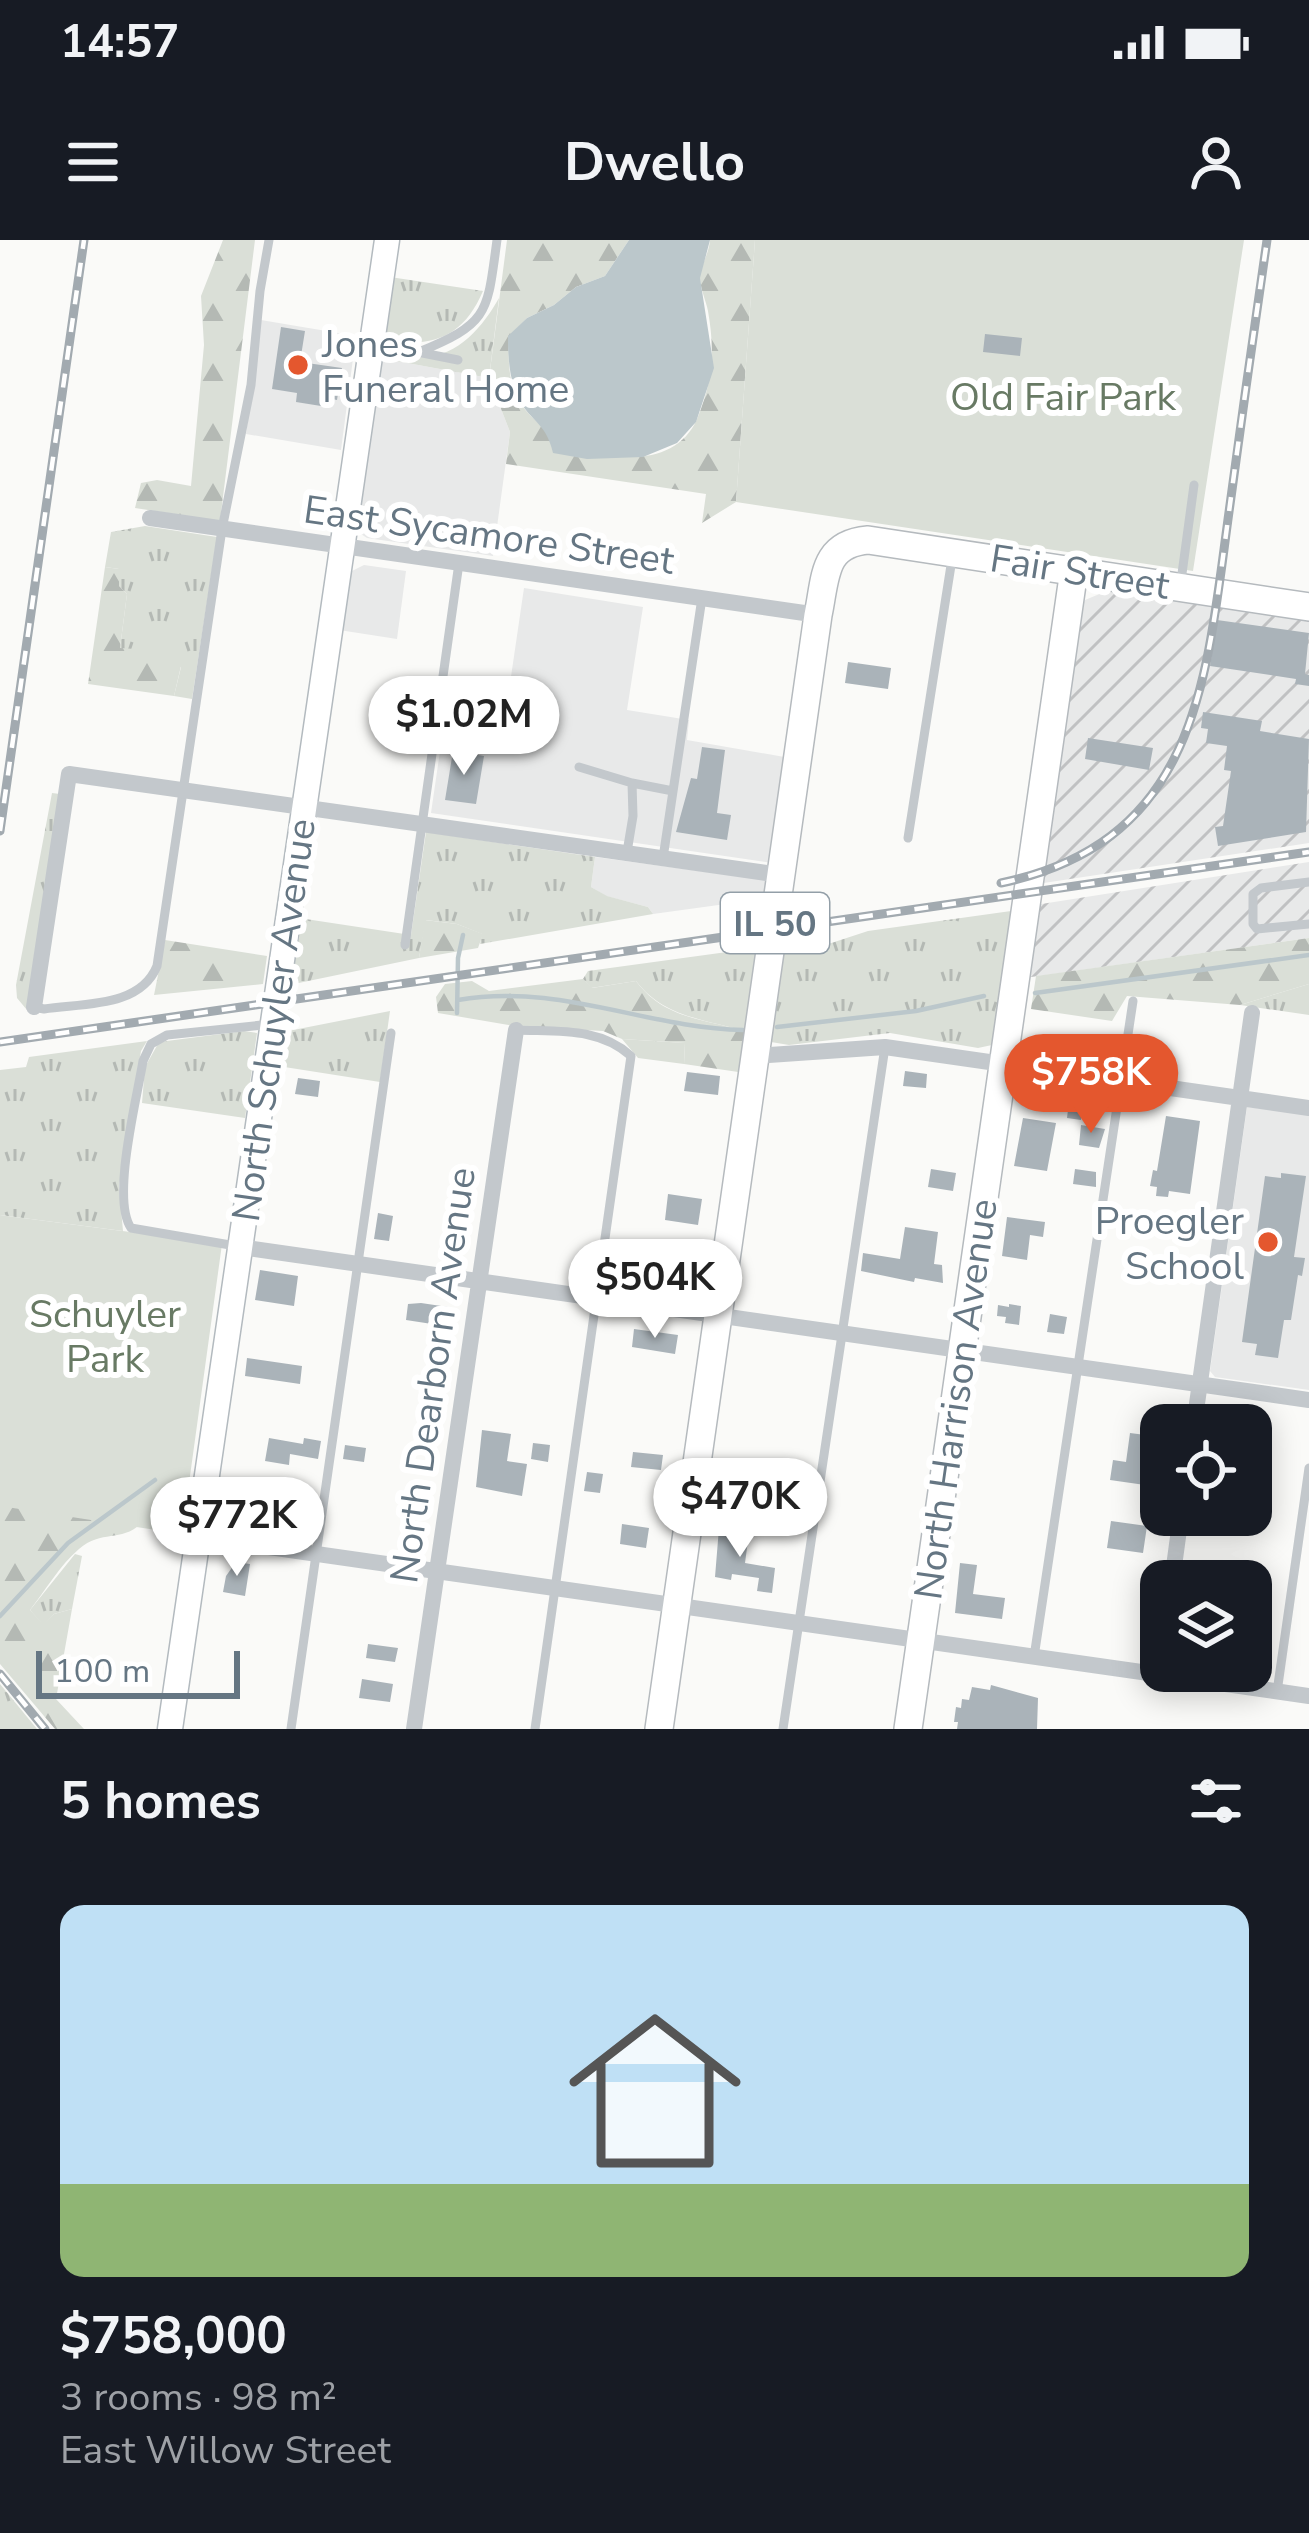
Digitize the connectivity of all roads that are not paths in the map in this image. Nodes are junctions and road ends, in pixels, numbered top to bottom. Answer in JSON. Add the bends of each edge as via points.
{"nodes":[{"id":1,"x":269,"y":240,"type":"edge"},
{"id":2,"x":387,"y":240,"type":"edge"},
{"id":3,"x":497,"y":240,"type":"edge"},
{"id":4,"x":372,"y":343,"type":"junction"},
{"id":5,"x":419,"y":352,"type":"junction"},
{"id":6,"x":458,"y":360,"type":"dead end"},
{"id":7,"x":1194,"y":485,"type":"dead end"},
{"id":8,"x":150,"y":518,"type":"dead end"},
{"id":9,"x":222,"y":529,"type":"junction"},
{"id":10,"x":342,"y":546,"type":"junction"},
{"id":11,"x":953,"y":551,"type":"junction"},
{"id":12,"x":459,"y":563,"type":"junction"},
{"id":13,"x":1074,"y":570,"type":"junction"},
{"id":14,"x":1181,"y":586,"type":"junction"},
{"id":15,"x":702,"y":598,"type":"junction"},
{"id":16,"x":1309,"y":606,"type":"edge"},
{"id":17,"x":818,"y":615,"type":"junction"},
{"id":18,"x":579,"y":767,"type":"dead end"},
{"id":19,"x":632,"y":783,"type":"junction"},
{"id":20,"x":183,"y":789,"type":"junction"},
{"id":21,"x":673,"y":791,"type":"junction"},
{"id":22,"x":304,"y":806,"type":"junction"},
{"id":23,"x":422,"y":823,"type":"junction"},
{"id":24,"x":908,"y":838,"type":"dead end"},
{"id":25,"x":626,"y":852,"type":"junction"},
{"id":26,"x":663,"y":858,"type":"junction"},
{"id":27,"x":782,"y":875,"type":"junction"},
{"id":28,"x":1309,"y":882,"type":"edge"},
{"id":29,"x":1309,"y":924,"type":"edge"},
{"id":30,"x":405,"y":945,"type":"dead end"},
{"id":31,"x":1133,"y":1001,"type":"dead end"},
{"id":32,"x":34,"y":1006,"type":"joint"},
{"id":33,"x":1252,"y":1013,"type":"dead end"},
{"id":34,"x":272,"y":1024,"type":"junction"},
{"id":35,"x":516,"y":1030,"type":"joint"},
{"id":36,"x":392,"y":1033,"type":"dead end"},
{"id":37,"x":885,"y":1047,"type":"junction"},
{"id":38,"x":755,"y":1056,"type":"junction"},
{"id":39,"x":1004,"y":1064,"type":"junction"},
{"id":40,"x":1121,"y":1081,"type":"junction"},
{"id":41,"x":1240,"y":1098,"type":"junction"},
{"id":42,"x":1309,"y":1108,"type":"edge"},
{"id":43,"x":240,"y":1247,"type":"junction"},
{"id":44,"x":358,"y":1264,"type":"junction"},
{"id":45,"x":480,"y":1281,"type":"junction"},
{"id":46,"x":597,"y":1298,"type":"junction"},
{"id":47,"x":718,"y":1316,"type":"junction"},
{"id":48,"x":842,"y":1334,"type":"junction"},
{"id":49,"x":961,"y":1350,"type":"junction"},
{"id":50,"x":1078,"y":1367,"type":"junction"},
{"id":51,"x":1199,"y":1384,"type":"junction"},
{"id":52,"x":1309,"y":1400,"type":"edge"},
{"id":53,"x":1197,"y":1404,"type":"edge"},
{"id":54,"x":1309,"y":1468,"type":"edge"},
{"id":55,"x":198,"y":1537,"type":"junction"},
{"id":56,"x":316,"y":1553,"type":"junction"},
{"id":57,"x":437,"y":1571,"type":"junction"},
{"id":58,"x":555,"y":1588,"type":"junction"},
{"id":59,"x":677,"y":1605,"type":"junction"},
{"id":60,"x":799,"y":1623,"type":"junction"},
{"id":61,"x":920,"y":1640,"type":"junction"},
{"id":62,"x":1034,"y":1657,"type":"junction"},
{"id":63,"x":1140,"y":1664,"type":"edge"},
{"id":64,"x":1272,"y":1691,"type":"edge"},
{"id":65,"x":1277,"y":1692,"type":"junction"},
{"id":66,"x":1309,"y":1696,"type":"edge"},
{"id":67,"x":170,"y":1729,"type":"edge"},
{"id":68,"x":291,"y":1729,"type":"edge"},
{"id":69,"x":414,"y":1729,"type":"edge"},
{"id":70,"x":535,"y":1729,"type":"edge"},
{"id":71,"x":659,"y":1729,"type":"edge"},
{"id":72,"x":783,"y":1729,"type":"edge"},
{"id":73,"x":908,"y":1729,"type":"edge"}],
"edges":[{"from":1,"to":9,"type":"lane"},
{"from":2,"to":4,"type":"street","name":"North Schuyler Avenue"},
{"from":3,"to":5,"type":"lane","via":[[489,298],[475,324]]},
{"from":4,"to":5,"type":"lane"},
{"from":4,"to":10,"type":"street","name":"North Schuyler Avenue"},
{"from":5,"to":6,"type":"lane"},
{"from":7,"to":14,"type":"lane"},
{"from":8,"to":9,"type":"street","name":"East Sycamore Street"},
{"from":9,"to":10,"type":"street","name":"East Sycamore Street"},
{"from":9,"to":20,"type":"lane"},
{"from":10,"to":12,"type":"street","name":"East Sycamore Street"},
{"from":10,"to":22,"type":"street","name":"North Schuyler Avenue"},
{"from":11,"to":13,"type":"main road","name":"Fair Street","number":"IL 50"},
{"from":11,"to":17,"type":"main road","name":"Fair Street","number":"IL 50","via":[[851,541],[829,563]]},
{"from":11,"to":24,"type":"lane"},
{"from":12,"to":15,"type":"street","name":"East Sycamore Street"},
{"from":12,"to":23,"type":"lane"},
{"from":13,"to":14,"type":"main road","name":"Fair Street","number":"IL 50"},
{"from":13,"to":39,"type":"main road","name":"North Harrison Avenue"},
{"from":14,"to":16,"type":"main road","name":"Fair Street","number":"IL 50"},
{"from":15,"to":17,"type":"street","name":"East Sycamore Street"},
{"from":15,"to":21,"type":"lane"},
{"from":17,"to":27,"type":"main road","number":"IL 50"},
{"from":18,"to":19,"type":"lane"},
{"from":19,"to":21,"type":"lane"},
{"from":19,"to":25,"type":"lane"},
{"from":20,"to":22,"type":"street"},
{"from":20,"to":32,"type":"lane","via":[[151,981],[132,995]]},
{"from":20,"to":32,"type":"street","via":[[69,774]]},
{"from":21,"to":26,"type":"lane"},
{"from":22,"to":23,"type":"street"},
{"from":22,"to":34,"type":"street","name":"North Schuyler Avenue"},
{"from":23,"to":25,"type":"street"},
{"from":23,"to":30,"type":"lane"},
{"from":25,"to":26,"type":"street"},
{"from":26,"to":27,"type":"street"},
{"from":27,"to":38,"type":"main road","number":"IL 50"},
{"from":28,"to":29,"type":"lane","via":[[1253,894],[1257,929]]},
{"from":31,"to":40,"type":"lane"},
{"from":33,"to":41,"type":"street"},
{"from":34,"to":43,"type":"street","name":"North Schuyler Avenue"},
{"from":34,"to":43,"type":"lane","via":[[158,1039],[142,1061],[123,1205],[130,1228]]},
{"from":35,"to":45,"type":"street","name":"North Dearborn Avenue"},
{"from":35,"to":46,"type":"lane","via":[[592,1034],[631,1056]]},
{"from":36,"to":44,"type":"lane"},
{"from":37,"to":38,"type":"street"},
{"from":37,"to":39,"type":"street"},
{"from":37,"to":48,"type":"lane"},
{"from":38,"to":47,"type":"main road","number":"IL 50"},
{"from":39,"to":40,"type":"street"},
{"from":39,"to":49,"type":"main road","name":"North Harrison Avenue"},
{"from":40,"to":41,"type":"street"},
{"from":40,"to":50,"type":"lane"},
{"from":41,"to":42,"type":"street"},
{"from":41,"to":51,"type":"street"},
{"from":43,"to":44,"type":"street"},
{"from":43,"to":55,"type":"street","name":"North Schuyler Avenue"},
{"from":44,"to":45,"type":"street"},
{"from":44,"to":56,"type":"lane"},
{"from":45,"to":46,"type":"street"},
{"from":45,"to":57,"type":"street","name":"North Dearborn Avenue"},
{"from":46,"to":47,"type":"street"},
{"from":46,"to":58,"type":"lane"},
{"from":47,"to":48,"type":"street"},
{"from":47,"to":59,"type":"main road","number":"IL 50"},
{"from":48,"to":49,"type":"street"},
{"from":48,"to":60,"type":"lane"},
{"from":49,"to":50,"type":"street"},
{"from":49,"to":61,"type":"main road","name":"North Harrison Avenue"},
{"from":50,"to":51,"type":"street"},
{"from":50,"to":62,"type":"lane"},
{"from":51,"to":52,"type":"street"},
{"from":51,"to":53,"type":"street"},
{"from":54,"to":65,"type":"lane"},
{"from":55,"to":56,"type":"street"},
{"from":55,"to":67,"type":"street","name":"North Schuyler Avenue"},
{"from":56,"to":57,"type":"street"},
{"from":56,"to":68,"type":"lane"},
{"from":57,"to":58,"type":"street"},
{"from":57,"to":69,"type":"street","name":"North Dearborn Avenue"},
{"from":58,"to":59,"type":"street"},
{"from":58,"to":70,"type":"lane"},
{"from":59,"to":60,"type":"street"},
{"from":59,"to":71,"type":"main road","number":"IL 50"},
{"from":60,"to":61,"type":"street"},
{"from":60,"to":72,"type":"lane"},
{"from":61,"to":62,"type":"street"},
{"from":61,"to":73,"type":"main road","name":"North Harrison Avenue"},
{"from":62,"to":63,"type":"street"},
{"from":64,"to":65,"type":"street"},
{"from":65,"to":66,"type":"street"}]}
